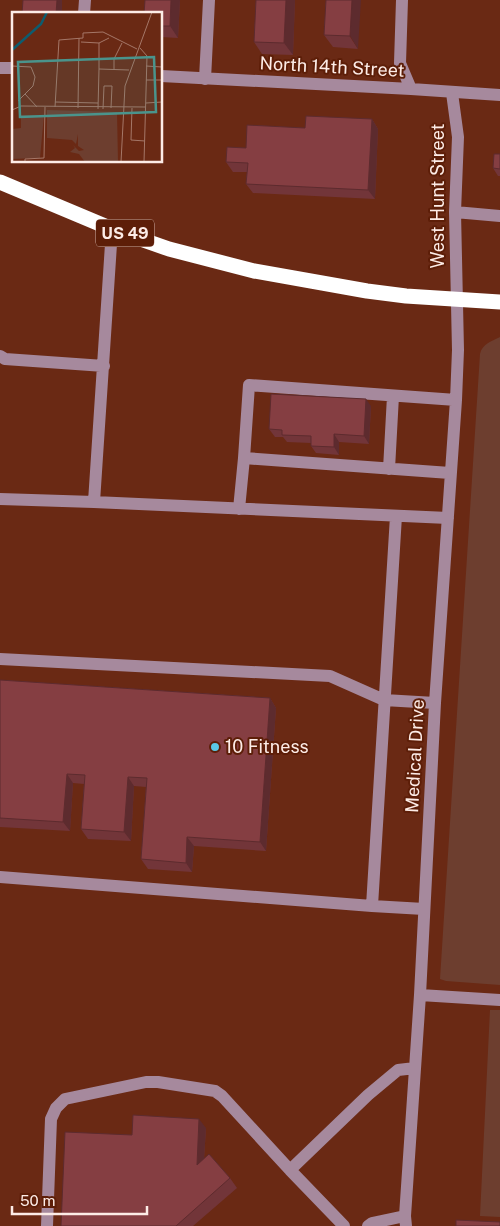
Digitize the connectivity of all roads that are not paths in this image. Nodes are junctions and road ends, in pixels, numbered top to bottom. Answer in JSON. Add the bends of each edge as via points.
{"nodes":[{"id":1,"x":209,"y":0,"type":"edge"},
{"id":2,"x":402,"y":0,"type":"edge"},
{"id":3,"x":162,"y":76,"type":"edge"},
{"id":4,"x":205,"y":79,"type":"junction"},
{"id":5,"x":411,"y":89,"type":"junction"},
{"id":6,"x":452,"y":93,"type":"junction"},
{"id":7,"x":500,"y":95,"type":"edge"},
{"id":8,"x":0,"y":182,"type":"edge"},
{"id":9,"x":455,"y":212,"type":"junction"},
{"id":10,"x":500,"y":216,"type":"edge"},
{"id":11,"x":112,"y":229,"type":"junction"},
{"id":12,"x":456,"y":299,"type":"junction"},
{"id":13,"x":500,"y":302,"type":"edge"},
{"id":14,"x":0,"y":356,"type":"edge"},
{"id":15,"x":104,"y":366,"type":"junction"},
{"id":16,"x":393,"y":396,"type":"junction"},
{"id":17,"x":456,"y":400,"type":"junction"},
{"id":18,"x":244,"y":458,"type":"junction"},
{"id":19,"x":389,"y":469,"type":"junction"},
{"id":20,"x":450,"y":473,"type":"junction"},
{"id":21,"x":0,"y":499,"type":"edge"},
{"id":22,"x":94,"y":502,"type":"junction"},
{"id":23,"x":239,"y":509,"type":"junction"},
{"id":24,"x":396,"y":516,"type":"junction"},
{"id":25,"x":448,"y":518,"type":"junction"},
{"id":26,"x":0,"y":659,"type":"edge"},
{"id":27,"x":384,"y":700,"type":"junction"},
{"id":28,"x":435,"y":703,"type":"junction"},
{"id":29,"x":0,"y":877,"type":"edge"},
{"id":30,"x":372,"y":906,"type":"junction"},
{"id":31,"x":424,"y":909,"type":"junction"},
{"id":32,"x":420,"y":995,"type":"junction"},
{"id":33,"x":500,"y":1000,"type":"edge"},
{"id":34,"x":415,"y":1068,"type":"junction"},
{"id":35,"x":290,"y":1170,"type":"junction"},
{"id":36,"x":405,"y":1221,"type":"edge"},
{"id":37,"x":47,"y":1226,"type":"edge"},
{"id":38,"x":344,"y":1226,"type":"edge"},
{"id":39,"x":368,"y":1226,"type":"edge"}],
"edges":[{"from":1,"to":4,"type":"street"},
{"from":2,"to":5,"type":"street","via":[[400,63]]},
{"from":3,"to":4,"type":"street","name":"North 14th Street"},
{"from":4,"to":5,"type":"street","name":"North 14th Street"},
{"from":5,"to":6,"type":"street","name":"North 14th Street"},
{"from":6,"to":7,"type":"street","name":"North 14th Street"},
{"from":6,"to":9,"type":"street","name":"West Hunt Street","via":[[458,137]]},
{"from":8,"to":11,"type":"highway","number":"US 49"},
{"from":9,"to":10,"type":"street"},
{"from":9,"to":12,"type":"street","name":"West Hunt Street"},
{"from":11,"to":12,"type":"highway","number":"US 49","via":[[169,249],[254,271],[367,291]]},
{"from":11,"to":15,"type":"street"},
{"from":12,"to":13,"type":"highway","number":"US 49"},
{"from":12,"to":17,"type":"street","name":"Medical Drive"},
{"from":14,"to":15,"type":"street","via":[[5,359]]},
{"from":15,"to":22,"type":"street"},
{"from":16,"to":17,"type":"street"},
{"from":16,"to":18,"type":"street","via":[[249,385]]},
{"from":16,"to":19,"type":"street"},
{"from":17,"to":20,"type":"street","name":"Medical Drive"},
{"from":18,"to":19,"type":"street"},
{"from":18,"to":23,"type":"street"},
{"from":19,"to":20,"type":"street"},
{"from":20,"to":25,"type":"street","name":"Medical Drive"},
{"from":21,"to":22,"type":"street"},
{"from":22,"to":23,"type":"street"},
{"from":23,"to":24,"type":"street"},
{"from":24,"to":25,"type":"street"},
{"from":24,"to":27,"type":"street"},
{"from":25,"to":28,"type":"street","name":"Medical Drive"},
{"from":26,"to":27,"type":"street","via":[[330,676]]},
{"from":27,"to":28,"type":"street"},
{"from":27,"to":30,"type":"street"},
{"from":28,"to":31,"type":"street","name":"Medical Drive"},
{"from":29,"to":30,"type":"street"},
{"from":30,"to":31,"type":"street"},
{"from":31,"to":32,"type":"street","name":"Medical Drive"},
{"from":32,"to":33,"type":"street"},
{"from":32,"to":34,"type":"street","name":"Medical Drive"},
{"from":34,"to":35,"type":"street","via":[[398,1070]]},
{"from":34,"to":36,"type":"street","name":"Medical Drive"},
{"from":35,"to":37,"type":"street","via":[[214,1091],[146,1082],[64,1099],[51,1119]]},
{"from":35,"to":38,"type":"street"},
{"from":36,"to":39,"type":"street"}]}
